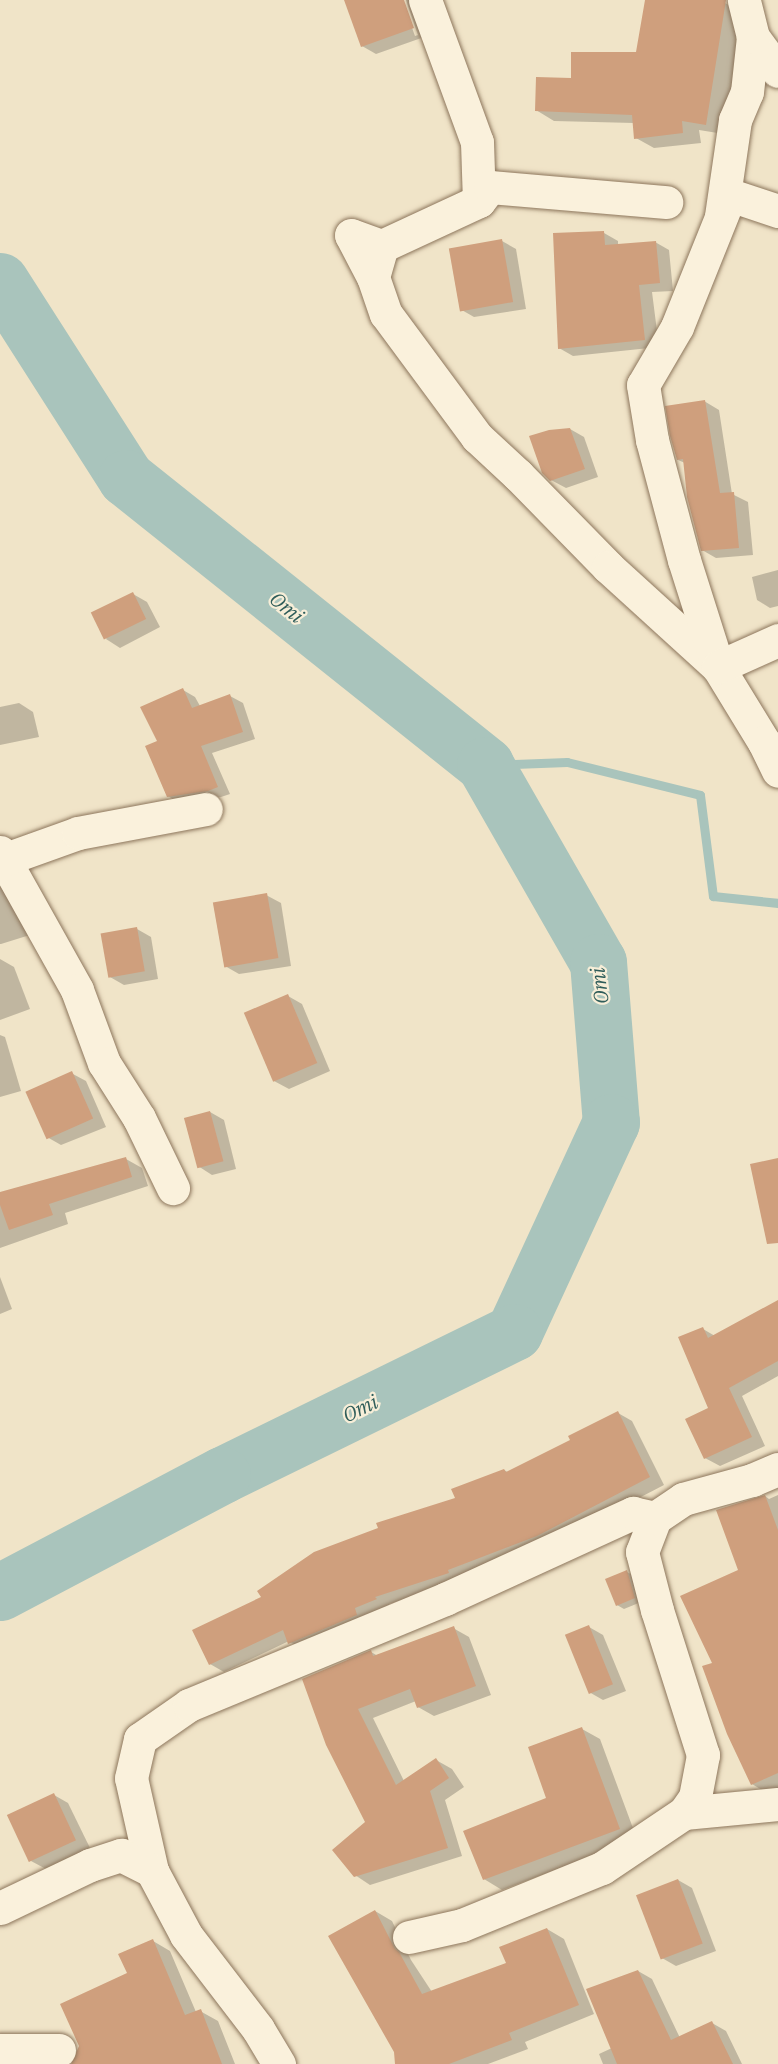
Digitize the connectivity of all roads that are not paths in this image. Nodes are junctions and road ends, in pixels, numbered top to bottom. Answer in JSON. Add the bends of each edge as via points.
{"nodes":[{"id":1,"x":425,"y":0,"type":"edge"},
{"id":2,"x":744,"y":0,"type":"edge"},
{"id":3,"x":753,"y":37,"type":"junction"},
{"id":4,"x":778,"y":70,"type":"edge"},
{"id":5,"x":479,"y":201,"type":"junction"},
{"id":6,"x":666,"y":202,"type":"dead end"},
{"id":7,"x":778,"y":211,"type":"edge"},
{"id":8,"x":721,"y":216,"type":"junction"},
{"id":9,"x":778,"y":640,"type":"edge"},
{"id":10,"x":718,"y":667,"type":"junction"},
{"id":11,"x":778,"y":771,"type":"edge"},
{"id":12,"x":206,"y":808,"type":"dead end"},
{"id":13,"x":2,"y":858,"type":"edge"},
{"id":14,"x":173,"y":1188,"type":"dead end"},
{"id":15,"x":778,"y":1469,"type":"edge"},
{"id":16,"x":644,"y":1515,"type":"junction"},
{"id":17,"x":778,"y":1804,"type":"edge"},
{"id":18,"x":684,"y":1812,"type":"junction"},
{"id":19,"x":152,"y":1871,"type":"junction"},
{"id":20,"x":0,"y":1908,"type":"edge"},
{"id":21,"x":409,"y":1936,"type":"dead end"},
{"id":22,"x":0,"y":2050,"type":"edge"},
{"id":23,"x":59,"y":2050,"type":"dead end"},
{"id":24,"x":279,"y":2064,"type":"edge"}],
"edges":[{"from":1,"to":5,"type":"street","via":[[477,142]]},
{"from":2,"to":3,"type":"street"},
{"from":3,"to":4,"type":"street"},
{"from":3,"to":8,"type":"street","via":[[747,92],[735,120]]},
{"from":5,"to":6,"type":"street","via":[[490,187]]},
{"from":5,"to":10,"type":"street","via":[[382,246],[373,278],[386,314],[477,437],[608,567]]},
{"from":7,"to":8,"type":"street","via":[[730,195]]},
{"from":8,"to":10,"type":"street","via":[[677,327],[643,385],[652,440]]},
{"from":9,"to":10,"type":"street"},
{"from":10,"to":11,"type":"street"},
{"from":12,"to":13,"type":"street","via":[[78,833]]},
{"from":13,"to":14,"type":"street","via":[[77,990],[104,1063],[139,1118]]},
{"from":15,"to":16,"type":"street"},
{"from":16,"to":18,"type":"street","via":[[642,1552],[703,1755],[694,1797]]},
{"from":16,"to":19,"type":"street","via":[[189,1704],[140,1739],[131,1778]]},
{"from":17,"to":18,"type":"street"},
{"from":18,"to":21,"type":"street","via":[[602,1868],[462,1925]]},
{"from":19,"to":20,"type":"street","via":[[121,1856],[90,1864]]},
{"from":19,"to":24,"type":"street","via":[[186,1935],[258,2029]]},
{"from":22,"to":23,"type":"street"}]}
